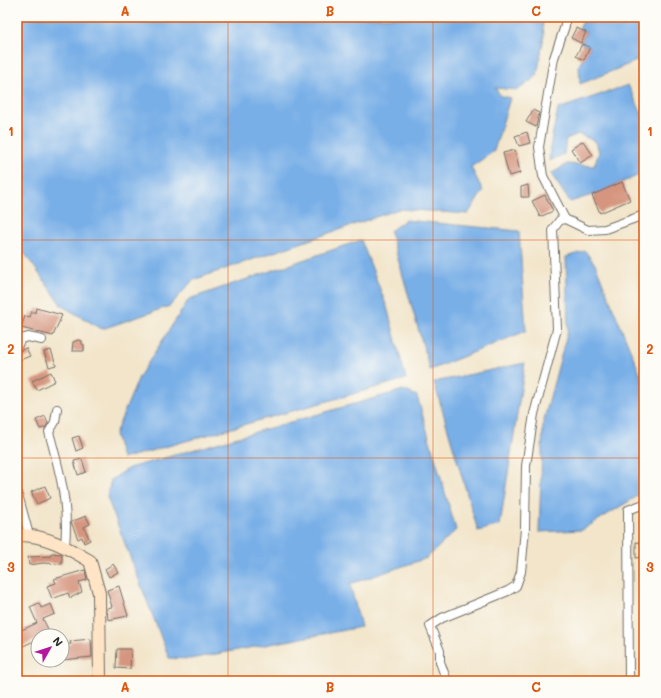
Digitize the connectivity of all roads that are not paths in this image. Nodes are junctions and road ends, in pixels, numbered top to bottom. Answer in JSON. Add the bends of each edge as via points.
{"nodes":[{"id":1,"x":565,"y":17,"type":"edge"},
{"id":2,"x":644,"y":215,"type":"edge"},
{"id":3,"x":565,"y":219,"type":"junction"},
{"id":4,"x":42,"y":340,"type":"dead end"},
{"id":5,"x":17,"y":346,"type":"edge"},
{"id":6,"x":57,"y":409,"type":"dead end"},
{"id":7,"x":17,"y":491,"type":"edge"},
{"id":8,"x":644,"y":504,"type":"edge"},
{"id":9,"x":17,"y":535,"type":"edge"},
{"id":10,"x":29,"y":535,"type":"junction"},
{"id":11,"x":65,"y":546,"type":"junction"},
{"id":12,"x":100,"y":681,"type":"edge"},
{"id":13,"x":447,"y":681,"type":"edge"},
{"id":14,"x":629,"y":681,"type":"edge"}],
"edges":[{"from":1,"to":3,"type":"street","via":[[565,26],[554,58],[539,147],[543,176]]},
{"from":2,"to":3,"type":"street","via":[[605,229],[594,230],[588,230]]},
{"from":3,"to":13,"type":"street","via":[[560,220],[554,229],[556,329],[534,414],[526,466],[521,572],[516,586],[508,591],[442,618],[430,626],[440,651],[440,662]]},
{"from":4,"to":5,"type":"street","via":[[28,337],[21,339]]},
{"from":6,"to":11,"type":"street","via":[[55,422],[49,432],[65,498],[68,522]]},
{"from":7,"to":10,"type":"street"},
{"from":8,"to":14,"type":"street","via":[[628,510]]},
{"from":9,"to":10,"type":"street"},
{"from":10,"to":11,"type":"street"},
{"from":11,"to":12,"type":"street","via":[[90,561],[99,593]]}]}
